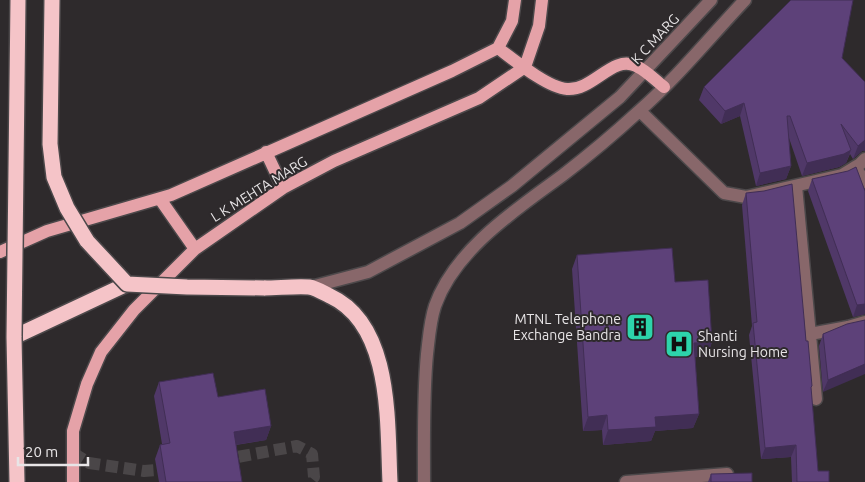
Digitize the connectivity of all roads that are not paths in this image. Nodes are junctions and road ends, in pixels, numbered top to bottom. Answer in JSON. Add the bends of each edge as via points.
{"nodes":[{"id":1,"x":18,"y":0,"type":"edge"},
{"id":2,"x":52,"y":0,"type":"edge"},
{"id":3,"x":514,"y":0,"type":"edge"},
{"id":4,"x":542,"y":0,"type":"edge"},
{"id":5,"x":711,"y":0,"type":"edge"},
{"id":6,"x":745,"y":0,"type":"edge"},
{"id":7,"x":498,"y":48,"type":"junction"},
{"id":8,"x":525,"y":67,"type":"junction"},
{"id":9,"x":645,"y":71,"type":"junction"},
{"id":10,"x":664,"y":87,"type":"junction"},
{"id":11,"x":640,"y":111,"type":"junction"},
{"id":12,"x":266,"y":152,"type":"junction"},
{"id":13,"x":860,"y":163,"type":"edge"},
{"id":14,"x":865,"y":182,"type":"edge"},
{"id":15,"x":796,"y":186,"type":"junction"},
{"id":16,"x":283,"y":188,"type":"junction"},
{"id":17,"x":160,"y":199,"type":"junction"},
{"id":18,"x":195,"y":248,"type":"junction"},
{"id":19,"x":0,"y":252,"type":"edge"},
{"id":20,"x":127,"y":284,"type":"junction"},
{"id":21,"x":311,"y":287,"type":"junction"},
{"id":22,"x":865,"y":322,"type":"edge"},
{"id":23,"x":810,"y":334,"type":"junction"},
{"id":24,"x":14,"y":337,"type":"junction"},
{"id":25,"x":816,"y":400,"type":"dead end"},
{"id":26,"x":727,"y":474,"type":"edge"},
{"id":27,"x":17,"y":482,"type":"edge"},
{"id":28,"x":73,"y":482,"type":"edge"},
{"id":29,"x":390,"y":482,"type":"edge"},
{"id":30,"x":424,"y":482,"type":"edge"},
{"id":31,"x":626,"y":482,"type":"edge"}],
"edges":[{"from":1,"to":24,"type":"highway","bridge":true},
{"from":2,"to":20,"type":"highway","bridge":true,"via":[[50,144],[54,177],[66,208],[87,241]]},
{"from":3,"to":7,"type":"main road","via":[[512,21]]},
{"from":4,"to":8,"type":"main road","via":[[539,26]]},
{"from":5,"to":9,"type":"street","name":"K C MARG"},
{"from":6,"to":10,"type":"street"},
{"from":7,"to":8,"type":"main road"},
{"from":7,"to":12,"type":"main road","name":"L K MEHTA MARG"},
{"from":8,"to":9,"type":"main road","via":[[547,82],[566,89],[578,89],[589,84],[621,64],[636,65]]},
{"from":8,"to":16,"type":"main road","name":"L K MEHTA MARG","via":[[479,98],[334,161]]},
{"from":9,"to":10,"type":"main road"},
{"from":9,"to":21,"type":"street","name":"K C MARG","via":[[620,97],[512,186],[460,223],[368,272]]},
{"from":10,"to":11,"type":"street"},
{"from":11,"to":15,"type":"street","via":[[724,193],[746,197]]},
{"from":11,"to":30,"type":"street","via":[[595,150],[500,222],[465,257],[442,290],[429,328],[424,382]]},
{"from":12,"to":16,"type":"main road"},
{"from":12,"to":17,"type":"main road","name":"L K MEHTA MARG"},
{"from":13,"to":14,"type":"street"},
{"from":13,"to":15,"type":"street","via":[[842,175]]},
{"from":15,"to":23,"type":"street"},
{"from":16,"to":18,"type":"main road","name":"L K MEHTA MARG"},
{"from":17,"to":18,"type":"main road"},
{"from":17,"to":19,"type":"main road","name":"L K MEHTA MARG","via":[[47,232]]},
{"from":18,"to":28,"type":"main road","name":"L K MEHTA MARG","via":[[134,310],[101,352],[87,384],[73,431]]},
{"from":20,"to":21,"type":"highway","bridge":true},
{"from":20,"to":24,"type":"highway"},
{"from":21,"to":29,"type":"highway","via":[[341,301],[359,318],[373,346],[384,382]]},
{"from":22,"to":23,"type":"street"},
{"from":23,"to":25,"type":"street"},
{"from":24,"to":27,"type":"highway","bridge":true},
{"from":26,"to":31,"type":"street"}]}
